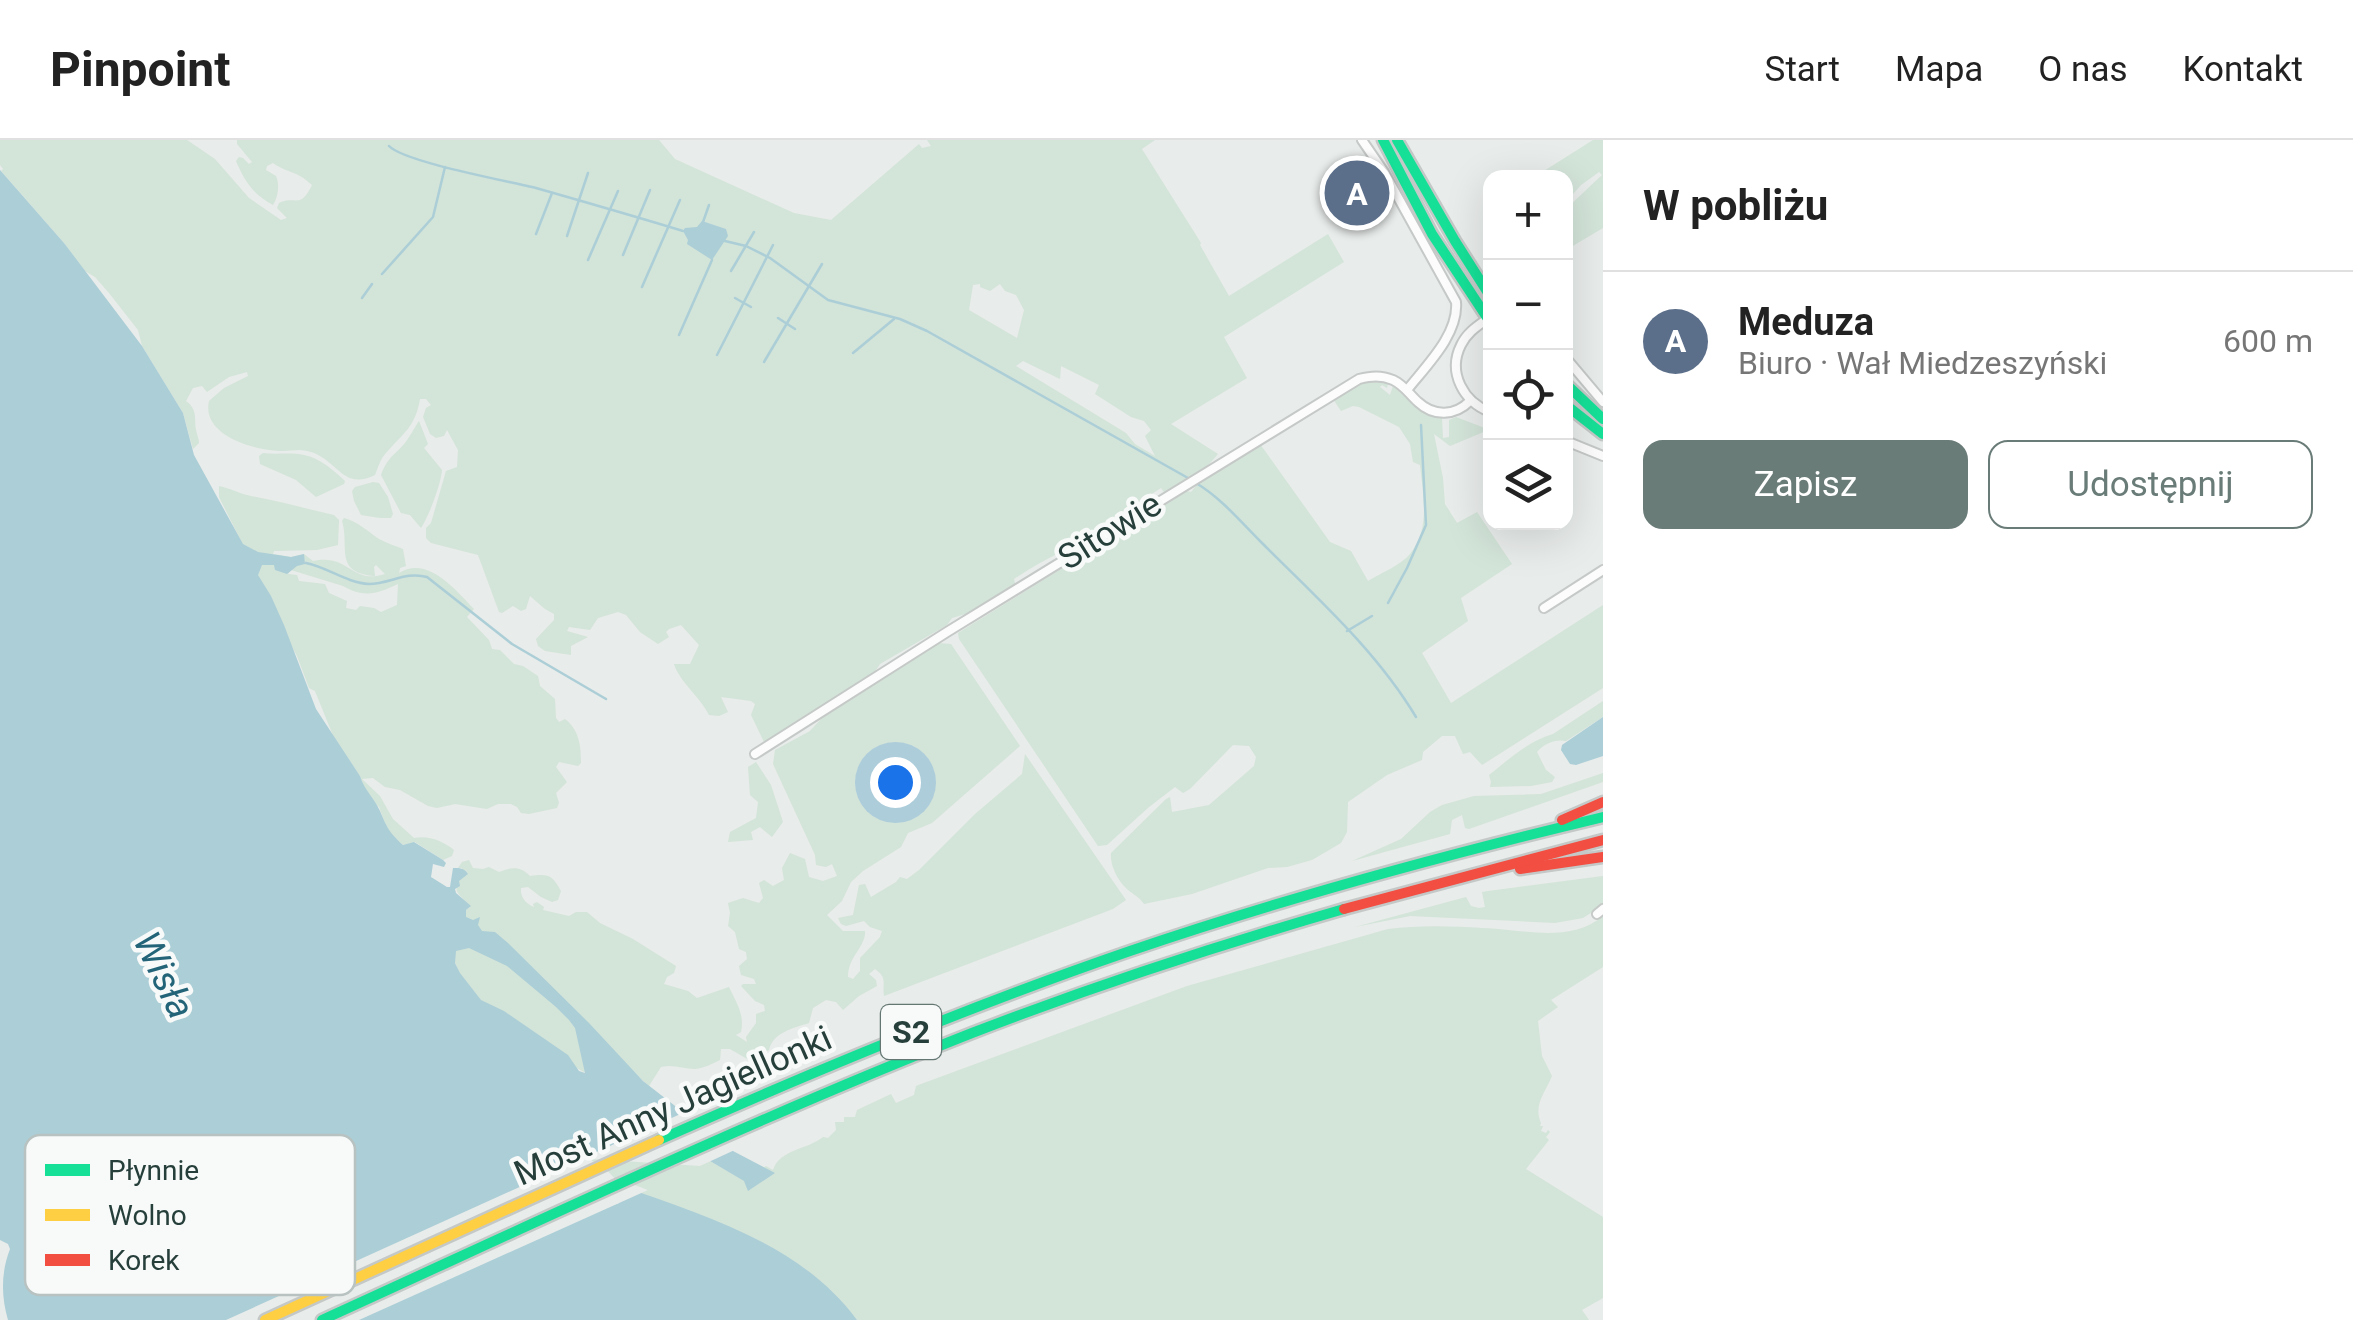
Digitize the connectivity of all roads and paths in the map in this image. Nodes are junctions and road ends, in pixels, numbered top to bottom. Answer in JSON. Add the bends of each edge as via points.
{"nodes":[{"id":1,"x":1362,"y":140,"type":"edge"},
{"id":2,"x":1384,"y":140,"type":"edge"},
{"id":3,"x":1397,"y":140,"type":"edge"},
{"id":4,"x":1483,"y":285,"type":"edge"},
{"id":5,"x":1483,"y":309,"type":"edge"},
{"id":6,"x":1483,"y":324,"type":"edge"},
{"id":7,"x":1573,"y":366,"type":"edge"},
{"id":8,"x":1407,"y":390,"type":"junction"},
{"id":9,"x":1573,"y":390,"type":"edge"},
{"id":10,"x":1470,"y":401,"type":"junction"},
{"id":11,"x":1603,"y":402,"type":"edge"},
{"id":12,"x":1483,"y":408,"type":"edge"},
{"id":13,"x":1573,"y":411,"type":"edge"},
{"id":14,"x":1603,"y":418,"type":"edge"},
{"id":15,"x":1603,"y":434,"type":"edge"},
{"id":16,"x":1573,"y":444,"type":"edge"},
{"id":17,"x":1603,"y":456,"type":"edge"},
{"id":18,"x":1603,"y":570,"type":"edge"},
{"id":19,"x":1544,"y":608,"type":"dead end"},
{"id":20,"x":755,"y":754,"type":"dead end"},
{"id":21,"x":1603,"y":802,"type":"edge"},
{"id":22,"x":1603,"y":817,"type":"edge"},
{"id":23,"x":1526,"y":835,"type":"junction"},
{"id":24,"x":1603,"y":840,"type":"edge"},
{"id":25,"x":1603,"y":857,"type":"edge"},
{"id":26,"x":1460,"y":876,"type":"junction"},
{"id":27,"x":355,"y":1279,"type":"edge"},
{"id":28,"x":320,"y":1295,"type":"edge"},
{"id":29,"x":265,"y":1320,"type":"edge"},
{"id":30,"x":322,"y":1320,"type":"edge"}],
"edges":[{"from":1,"to":8,"type":"street","via":[[1456,301],[1451,331]]},
{"from":2,"to":5,"type":"main road","via":[[1439,244]]},
{"from":3,"to":4,"type":"main road"},
{"from":6,"to":10,"type":"street","via":[[1458,356],[1461,388]]},
{"from":7,"to":11,"type":"street"},
{"from":8,"to":10,"type":"street","name":"Sitowie","via":[[1436,412],[1456,412]]},
{"from":8,"to":20,"type":"street","name":"Sitowie","via":[[1379,376],[1348,385]]},
{"from":9,"to":14,"type":"main road"},
{"from":10,"to":12,"type":"street"},
{"from":13,"to":15,"type":"main road"},
{"from":16,"to":17,"type":"street"},
{"from":18,"to":19,"type":"street"},
{"from":21,"to":23,"type":"main road"},
{"from":22,"to":23,"type":"main road","number":"S2"},
{"from":23,"to":27,"type":"main road","name":"Most Anny Jagiellonki","number":"S2","via":[[1142,946],[917,1029]]},
{"from":24,"to":26,"type":"main road","number":"S2"},
{"from":25,"to":26,"type":"main road"},
{"from":26,"to":30,"type":"main road","name":"Most Anny Jagiellonki","number":"S2","via":[[1202,951],[976,1032],[781,1112]]},
{"from":28,"to":29,"type":"main road","name":"Most Anny Jagiellonki","number":"S2"}]}
